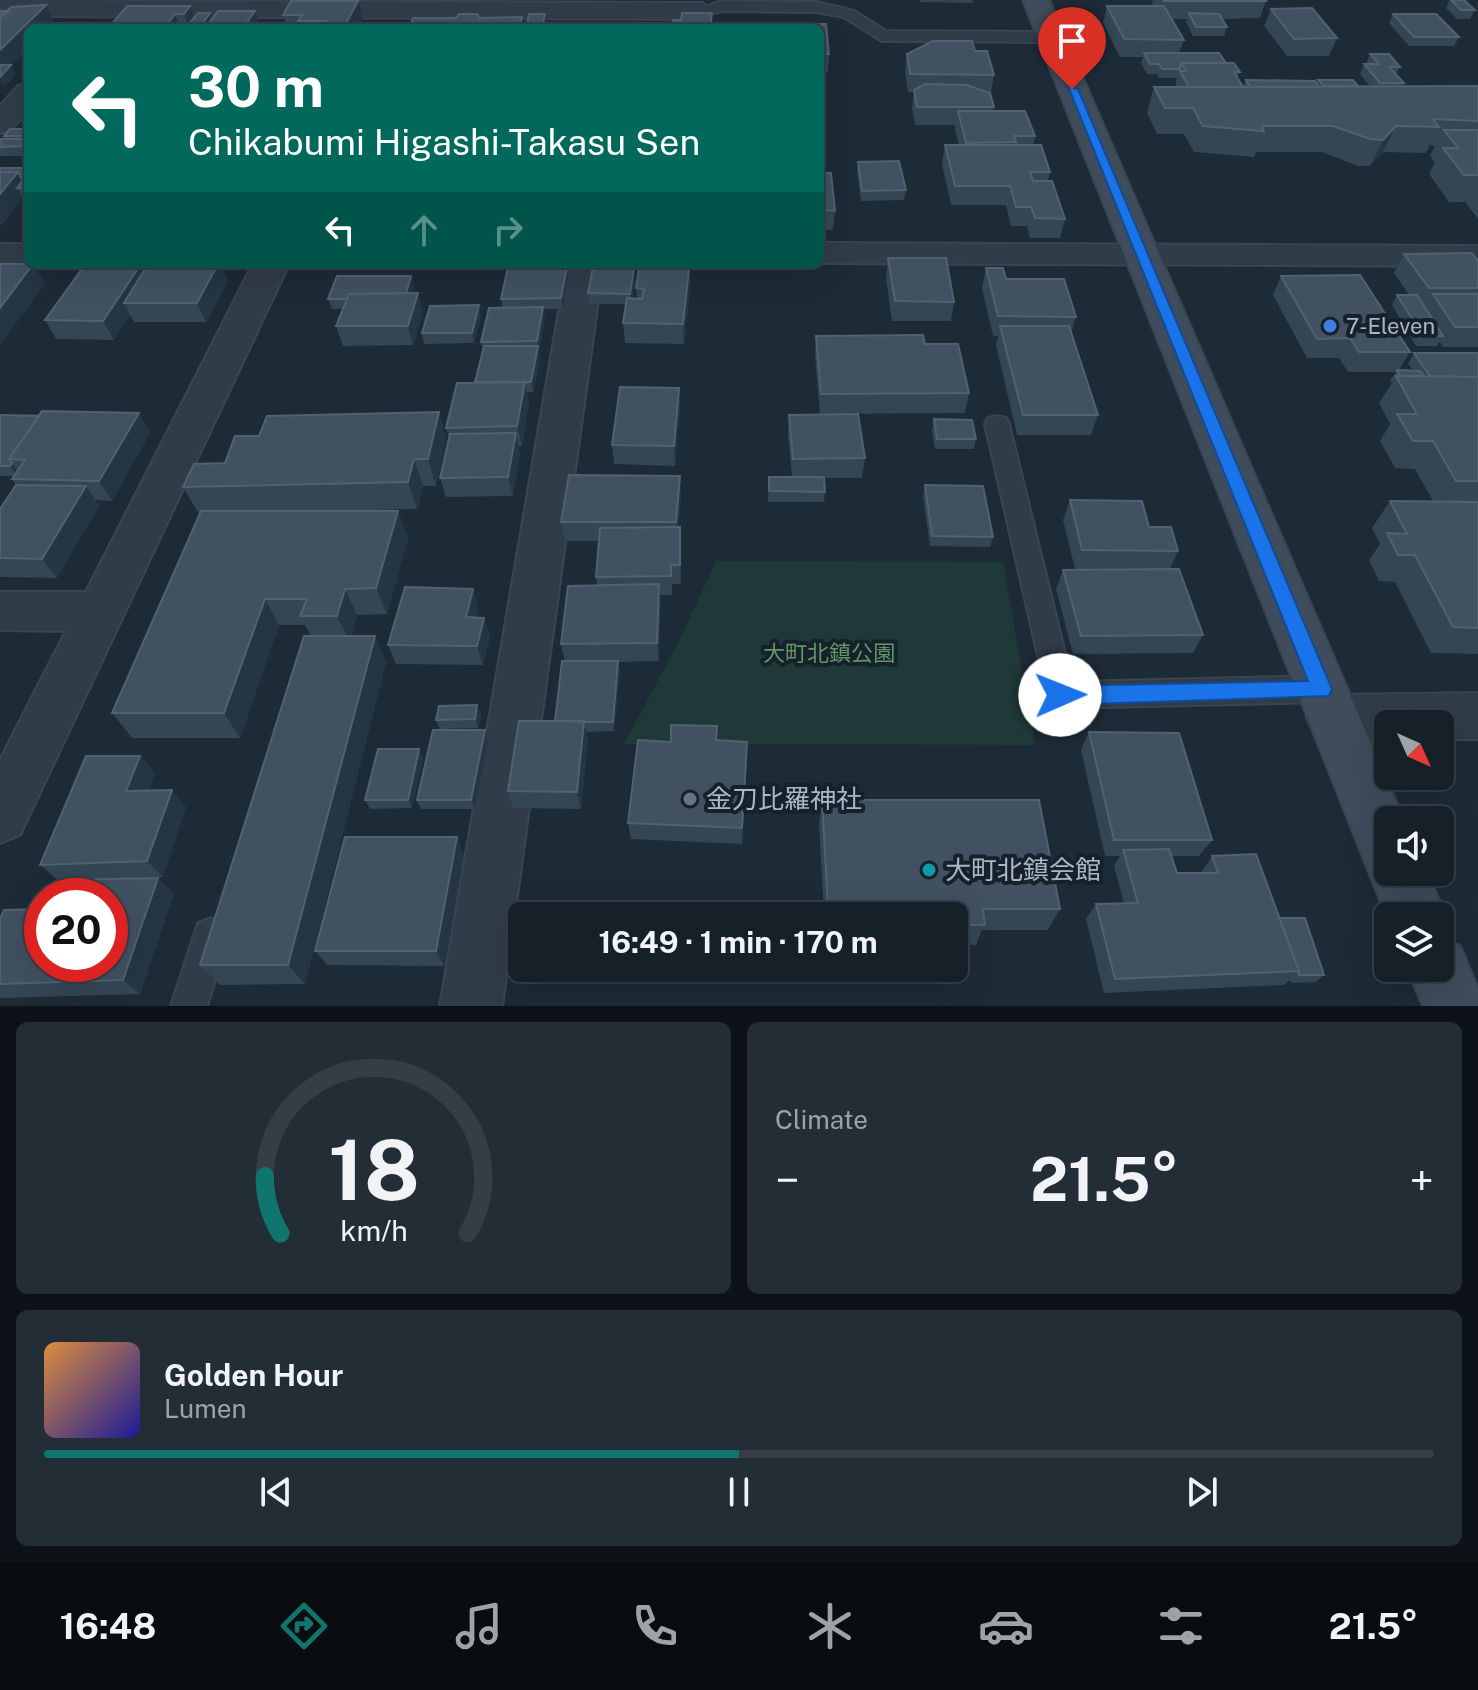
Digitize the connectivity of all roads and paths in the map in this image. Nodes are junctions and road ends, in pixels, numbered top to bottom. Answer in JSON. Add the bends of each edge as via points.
{"nodes":[{"id":1,"x":107,"y":4,"type":"edge"},
{"id":2,"x":674,"y":5,"type":"edge"},
{"id":3,"x":0,"y":8,"type":"edge"},
{"id":4,"x":702,"y":11,"type":"joint"},
{"id":5,"x":393,"y":12,"type":"edge"},
{"id":6,"x":1043,"y":18,"type":"edge"},
{"id":7,"x":90,"y":24,"type":"edge"},
{"id":8,"x":24,"y":97,"type":"edge"},
{"id":9,"x":0,"y":124,"type":"edge"},
{"id":10,"x":1138,"y":252,"type":"junction"},
{"id":11,"x":824,"y":253,"type":"edge"},
{"id":12,"x":0,"y":254,"type":"edge"},
{"id":13,"x":24,"y":254,"type":"edge"},
{"id":14,"x":1478,"y":256,"type":"edge"},
{"id":15,"x":269,"y":268,"type":"edge"},
{"id":16,"x":584,"y":268,"type":"edge"},
{"id":17,"x":997,"y":424,"type":"dead end"},
{"id":18,"x":0,"y":611,"type":"edge"},
{"id":19,"x":100,"y":612,"type":"junction"},
{"id":20,"x":1327,"y":704,"type":"junction"},
{"id":21,"x":1478,"y":716,"type":"edge"},
{"id":22,"x":1374,"y":816,"type":"edge"},
{"id":23,"x":0,"y":817,"type":"edge"},
{"id":24,"x":222,"y":902,"type":"edge"},
{"id":25,"x":1444,"y":982,"type":"edge"},
{"id":26,"x":189,"y":1006,"type":"edge"},
{"id":27,"x":471,"y":1006,"type":"edge"},
{"id":28,"x":1454,"y":1006,"type":"edge"}],
"edges":[{"from":1,"to":3,"type":"street"},
{"from":1,"to":5,"type":"street"},
{"from":1,"to":7,"type":"street"},
{"from":2,"to":4,"type":"street"},
{"from":2,"to":5,"type":"street"},
{"from":4,"to":6,"type":"lane","via":[[722,6],[817,7],[849,14],[882,36]]},
{"from":6,"to":10,"type":"street"},
{"from":8,"to":9,"type":"street"},
{"from":10,"to":11,"type":"street"},
{"from":10,"to":14,"type":"street"},
{"from":10,"to":20,"type":"street"},
{"from":12,"to":13,"type":"street"},
{"from":15,"to":19,"type":"street"},
{"from":16,"to":27,"type":"street"},
{"from":17,"to":20,"type":"lane","via":[[1060,695]]},
{"from":18,"to":19,"type":"street"},
{"from":19,"to":23,"type":"street"},
{"from":20,"to":21,"type":"street"},
{"from":20,"to":22,"type":"street"},
{"from":24,"to":26,"type":"lane"},
{"from":25,"to":28,"type":"street"}]}
